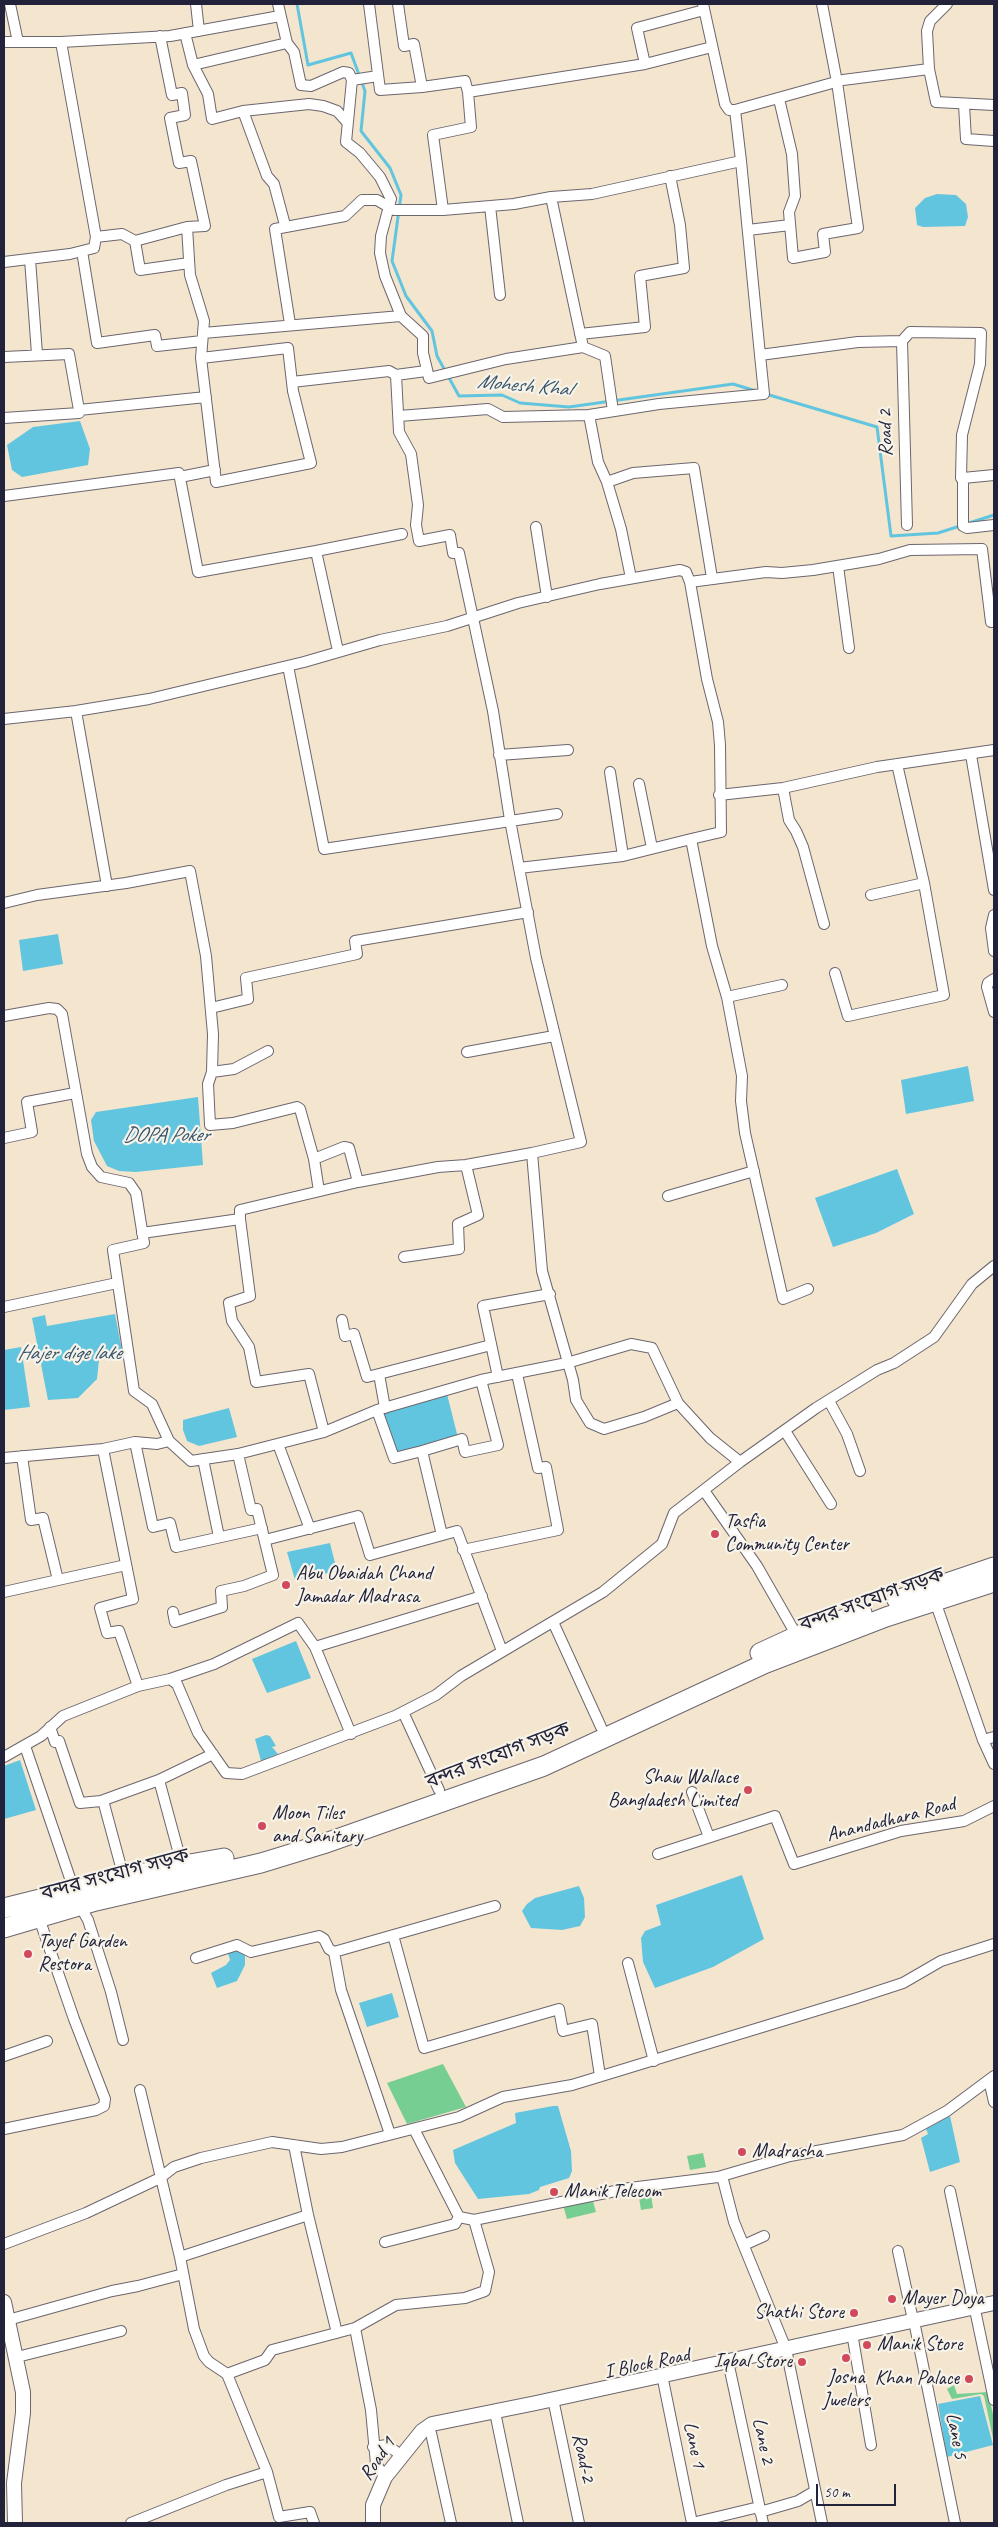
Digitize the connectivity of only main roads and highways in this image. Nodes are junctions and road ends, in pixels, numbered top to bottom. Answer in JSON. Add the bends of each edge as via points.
{"nodes":[{"id":1,"x":994,"y":1567,"type":"edge"},
{"id":2,"x":994,"y":1582,"type":"edge"},
{"id":3,"x":77,"y":1898,"type":"junction"},
{"id":4,"x":4,"y":1908,"type":"edge"},
{"id":5,"x":4,"y":1928,"type":"edge"}],
"edges":[{"from":1,"to":3,"type":"highway","name":"বন্দর সংযোগ সড়ক","via":[[797,1636],[516,1763],[292,1844],[124,1878]]},
{"from":2,"to":3,"type":"highway","name":"বন্দর সংযোগ সড়ক","via":[[764,1664],[544,1766],[506,1780],[294,1853]]},
{"from":3,"to":4,"type":"highway","name":"বন্দর সংযোগ সড়ক"},
{"from":3,"to":5,"type":"highway","name":"বন্দর সংযোগ সড়ক","via":[[39,1918]]}]}
